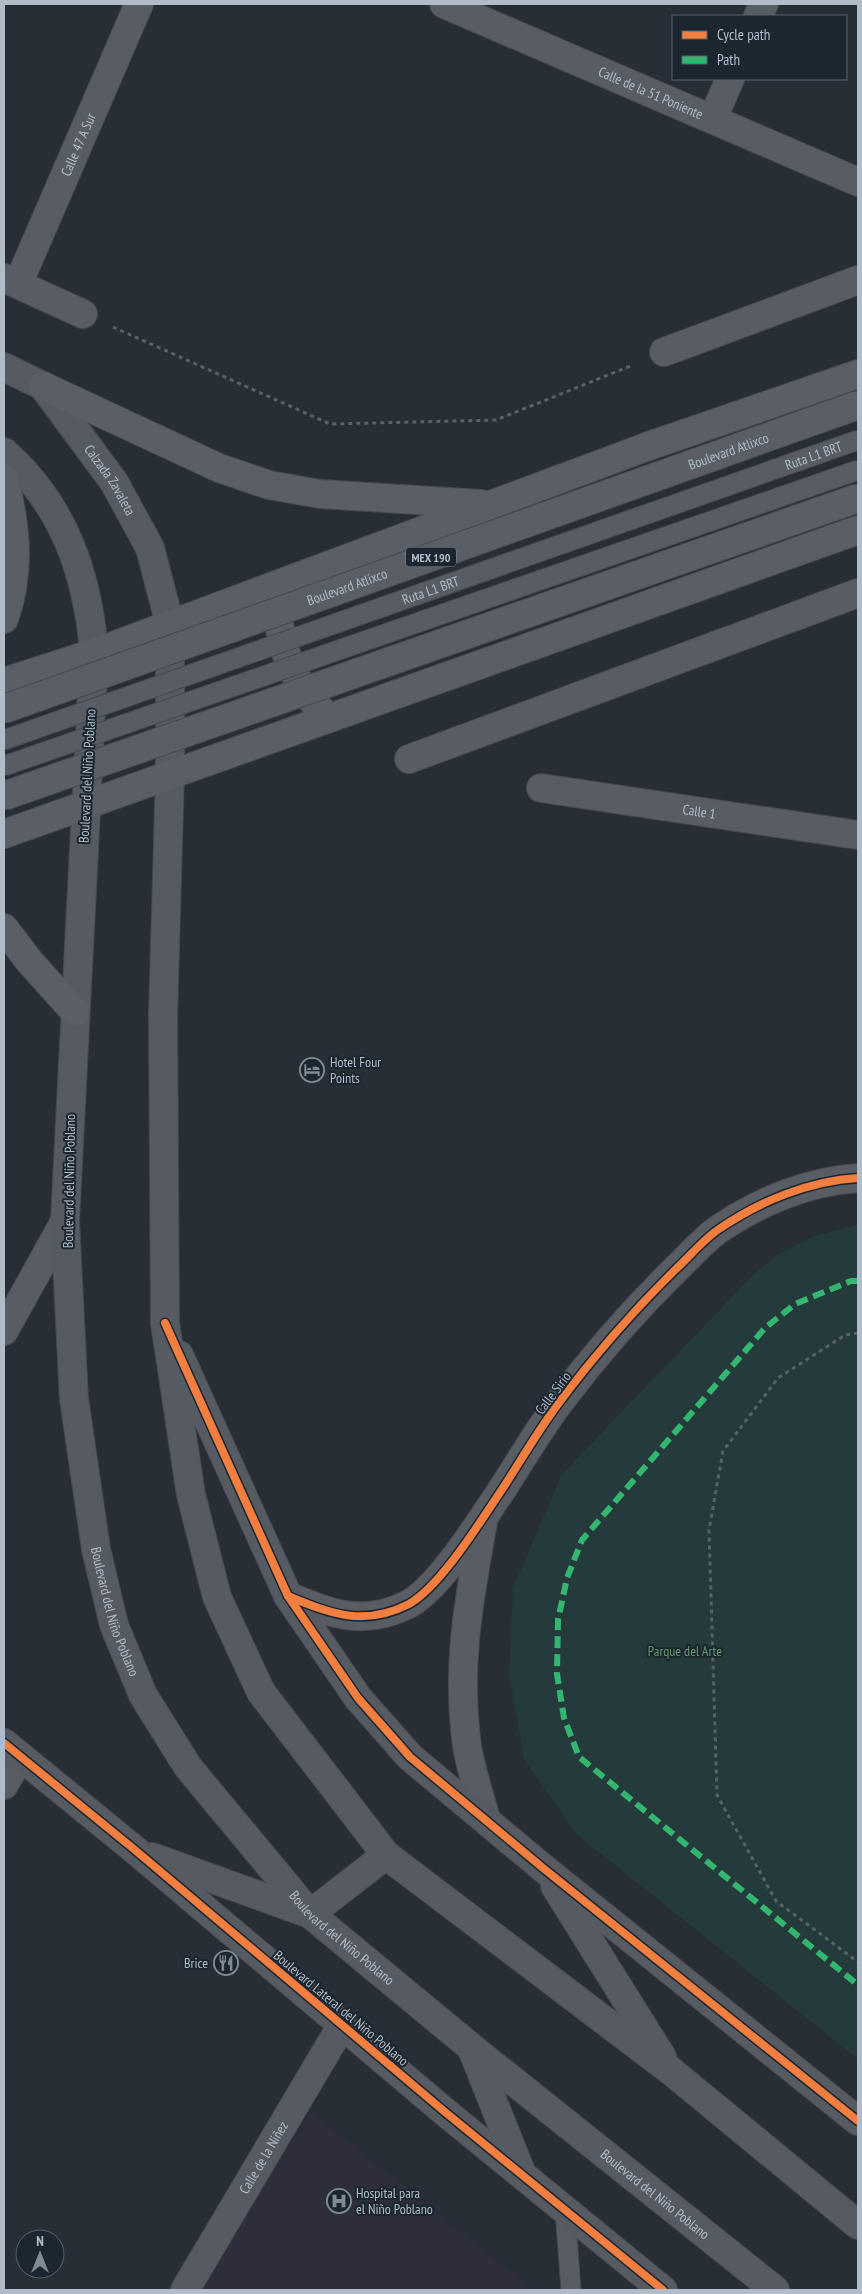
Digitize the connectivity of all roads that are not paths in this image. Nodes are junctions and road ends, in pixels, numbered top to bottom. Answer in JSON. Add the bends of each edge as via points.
{"nodes":[{"id":1,"x":139,"y":4,"type":"edge"},
{"id":2,"x":454,"y":6,"type":"edge"},
{"id":3,"x":730,"y":80,"type":"edge"},
{"id":4,"x":713,"y":118,"type":"junction"},
{"id":5,"x":858,"y":182,"type":"edge"},
{"id":6,"x":858,"y":280,"type":"edge"},
{"id":7,"x":11,"y":281,"type":"edge"},
{"id":8,"x":83,"y":314,"type":"road end"},
{"id":9,"x":664,"y":352,"type":"road end"},
{"id":10,"x":4,"y":367,"type":"edge"},
{"id":11,"x":858,"y":374,"type":"edge"},
{"id":12,"x":43,"y":386,"type":"junction"},
{"id":13,"x":858,"y":405,"type":"edge"},
{"id":14,"x":858,"y":440,"type":"edge"},
{"id":15,"x":4,"y":452,"type":"edge"},
{"id":16,"x":858,"y":470,"type":"edge"},
{"id":17,"x":4,"y":478,"type":"edge"},
{"id":18,"x":858,"y":498,"type":"edge"},
{"id":19,"x":490,"y":505,"type":"junction"},
{"id":20,"x":858,"y":530,"type":"edge"},
{"id":21,"x":278,"y":584,"type":"junction"},
{"id":22,"x":858,"y":593,"type":"edge"},
{"id":23,"x":4,"y":619,"type":"edge"},
{"id":24,"x":170,"y":625,"type":"junction"},
{"id":25,"x":94,"y":654,"type":"junction"},
{"id":26,"x":4,"y":682,"type":"edge"},
{"id":27,"x":4,"y":709,"type":"edge"},
{"id":28,"x":329,"y":718,"type":"junction"},
{"id":29,"x":4,"y":740,"type":"edge"},
{"id":30,"x":409,"y":759,"type":"dead end"},
{"id":31,"x":4,"y":766,"type":"edge"},
{"id":32,"x":170,"y":774,"type":"junction"},
{"id":33,"x":541,"y":788,"type":"dead end"},
{"id":34,"x":4,"y":796,"type":"edge"},
{"id":35,"x":86,"y":806,"type":"junction"},
{"id":36,"x":4,"y":834,"type":"edge"},
{"id":37,"x":858,"y":835,"type":"edge"},
{"id":38,"x":4,"y":928,"type":"edge"},
{"id":39,"x":75,"y":1012,"type":"junction"},
{"id":40,"x":858,"y":1178,"type":"edge"},
{"id":41,"x":65,"y":1221,"type":"junction"},
{"id":42,"x":165,"y":1324,"type":"junction"},
{"id":43,"x":4,"y":1331,"type":"edge"},
{"id":44,"x":485,"y":1516,"type":"junction"},
{"id":45,"x":288,"y":1596,"type":"junction"},
{"id":46,"x":12,"y":1750,"type":"edge"},
{"id":47,"x":4,"y":1785,"type":"edge"},
{"id":48,"x":486,"y":1820,"type":"junction"},
{"id":49,"x":135,"y":1850,"type":"junction"},
{"id":50,"x":386,"y":1855,"type":"junction"},
{"id":51,"x":543,"y":1868,"type":"junction"},
{"id":52,"x":310,"y":1914,"type":"junction"},
{"id":53,"x":342,"y":2025,"type":"junction"},
{"id":54,"x":472,"y":2048,"type":"junction"},
{"id":55,"x":671,"y":2071,"type":"junction"},
{"id":56,"x":858,"y":2121,"type":"edge"},
{"id":57,"x":522,"y":2175,"type":"junction"},
{"id":58,"x":565,"y":2210,"type":"junction"},
{"id":59,"x":858,"y":2226,"type":"edge"},
{"id":60,"x":185,"y":2290,"type":"edge"},
{"id":61,"x":571,"y":2290,"type":"edge"},
{"id":62,"x":663,"y":2290,"type":"edge"},
{"id":63,"x":775,"y":2290,"type":"edge"}],
"edges":[{"from":1,"to":7,"type":"street","name":"Calle 47 A Sur"},
{"from":2,"to":4,"type":"street","name":"Calle de la 51 Poniente"},
{"from":3,"to":4,"type":"street"},
{"from":4,"to":5,"type":"street","name":"Calle de la 51 Poniente"},
{"from":6,"to":9,"type":"street"},
{"from":7,"to":8,"type":"street"},
{"from":10,"to":12,"type":"main road","name":"Calzada Zavaleta"},
{"from":11,"to":19,"type":"main road"},
{"from":12,"to":19,"type":"main road","via":[[219,468],[270,485],[320,494]]},
{"from":12,"to":24,"type":"main road","name":"Calzada Zavaleta","via":[[114,482],[150,548]]},
{"from":13,"to":27,"type":"main road","name":"Boulevard Atlixco","number":"MEX 190","bridge":true},
{"from":14,"to":29,"type":"lane","name":"Ruta L1 BRT","bridge":true},
{"from":15,"to":25,"type":"main road","via":[[37,487],[67,536],[86,588],[92,616]]},
{"from":16,"to":31,"type":"lane","name":"Ruta L1 BRT","bridge":true},
{"from":17,"to":23,"type":"main road","via":[[15,526],[11,600]]},
{"from":18,"to":34,"type":"main road","bridge":true},
{"from":19,"to":21,"type":"main road"},
{"from":20,"to":28,"type":"main road"},
{"from":21,"to":24,"type":"main road"},
{"from":21,"to":28,"type":"main road","via":[[276,608],[287,660],[312,701]]},
{"from":22,"to":30,"type":"street"},
{"from":24,"to":25,"type":"main road"},
{"from":24,"to":32,"type":"main road"},
{"from":25,"to":26,"type":"main road"},
{"from":25,"to":35,"type":"main road","name":"Boulevard del Niño Poblano"},
{"from":28,"to":32,"type":"main road"},
{"from":32,"to":35,"type":"main road"},
{"from":32,"to":42,"type":"main road","via":[[163,1016]]},
{"from":33,"to":37,"type":"street","name":"Calle 1"},
{"from":35,"to":36,"type":"main road"},
{"from":35,"to":39,"type":"main road","name":"Boulevard del Niño Poblano"},
{"from":38,"to":39,"type":"main road"},
{"from":39,"to":41,"type":"main road","name":"Boulevard del Niño Poblano"},
{"from":40,"to":44,"type":"street","name":"Calle Sirio","via":[[835,1179],[773,1198],[718,1229],[641,1302],[564,1397]]},
{"from":41,"to":43,"type":"street"},
{"from":41,"to":52,"type":"main road","name":"Boulevard del Niño Poblano","via":[[74,1399],[96,1549],[114,1625],[143,1695],[188,1767]]},
{"from":42,"to":45,"type":"main road"},
{"from":42,"to":50,"type":"main road","via":[[191,1495],[217,1598],[261,1692]]},
{"from":44,"to":45,"type":"street","name":"Calle Sirio","via":[[439,1578],[410,1603],[382,1614],[354,1617],[327,1612]]},
{"from":44,"to":48,"type":"street","name":"Calle Sirio","via":[[466,1614],[462,1658],[468,1748]]},
{"from":45,"to":48,"type":"main road","via":[[358,1698],[410,1757]]},
{"from":46,"to":47,"type":"street"},
{"from":46,"to":49,"type":"main road","name":"Boulevard Lateral del Niño Poblano"},
{"from":48,"to":51,"type":"main road"},
{"from":49,"to":52,"type":"main road"},
{"from":49,"to":53,"type":"main road","name":"Boulevard Lateral del Niño Poblano"},
{"from":50,"to":52,"type":"main road"},
{"from":50,"to":55,"type":"main road"},
{"from":51,"to":55,"type":"main road"},
{"from":51,"to":56,"type":"main road"},
{"from":52,"to":54,"type":"main road","name":"Boulevard del Niño Poblano"},
{"from":53,"to":57,"type":"main road","name":"Boulevard Lateral del Niño Poblano"},
{"from":53,"to":60,"type":"main road","name":"Calle de la Niñez"},
{"from":54,"to":57,"type":"main road"},
{"from":54,"to":63,"type":"main road","name":"Boulevard del Niño Poblano"},
{"from":55,"to":59,"type":"main road"},
{"from":57,"to":58,"type":"main road","name":"Boulevard Lateral del Niño Poblano"},
{"from":58,"to":61,"type":"lane"},
{"from":58,"to":62,"type":"main road","name":"Boulevard Lateral del Niño Poblano"}]}
